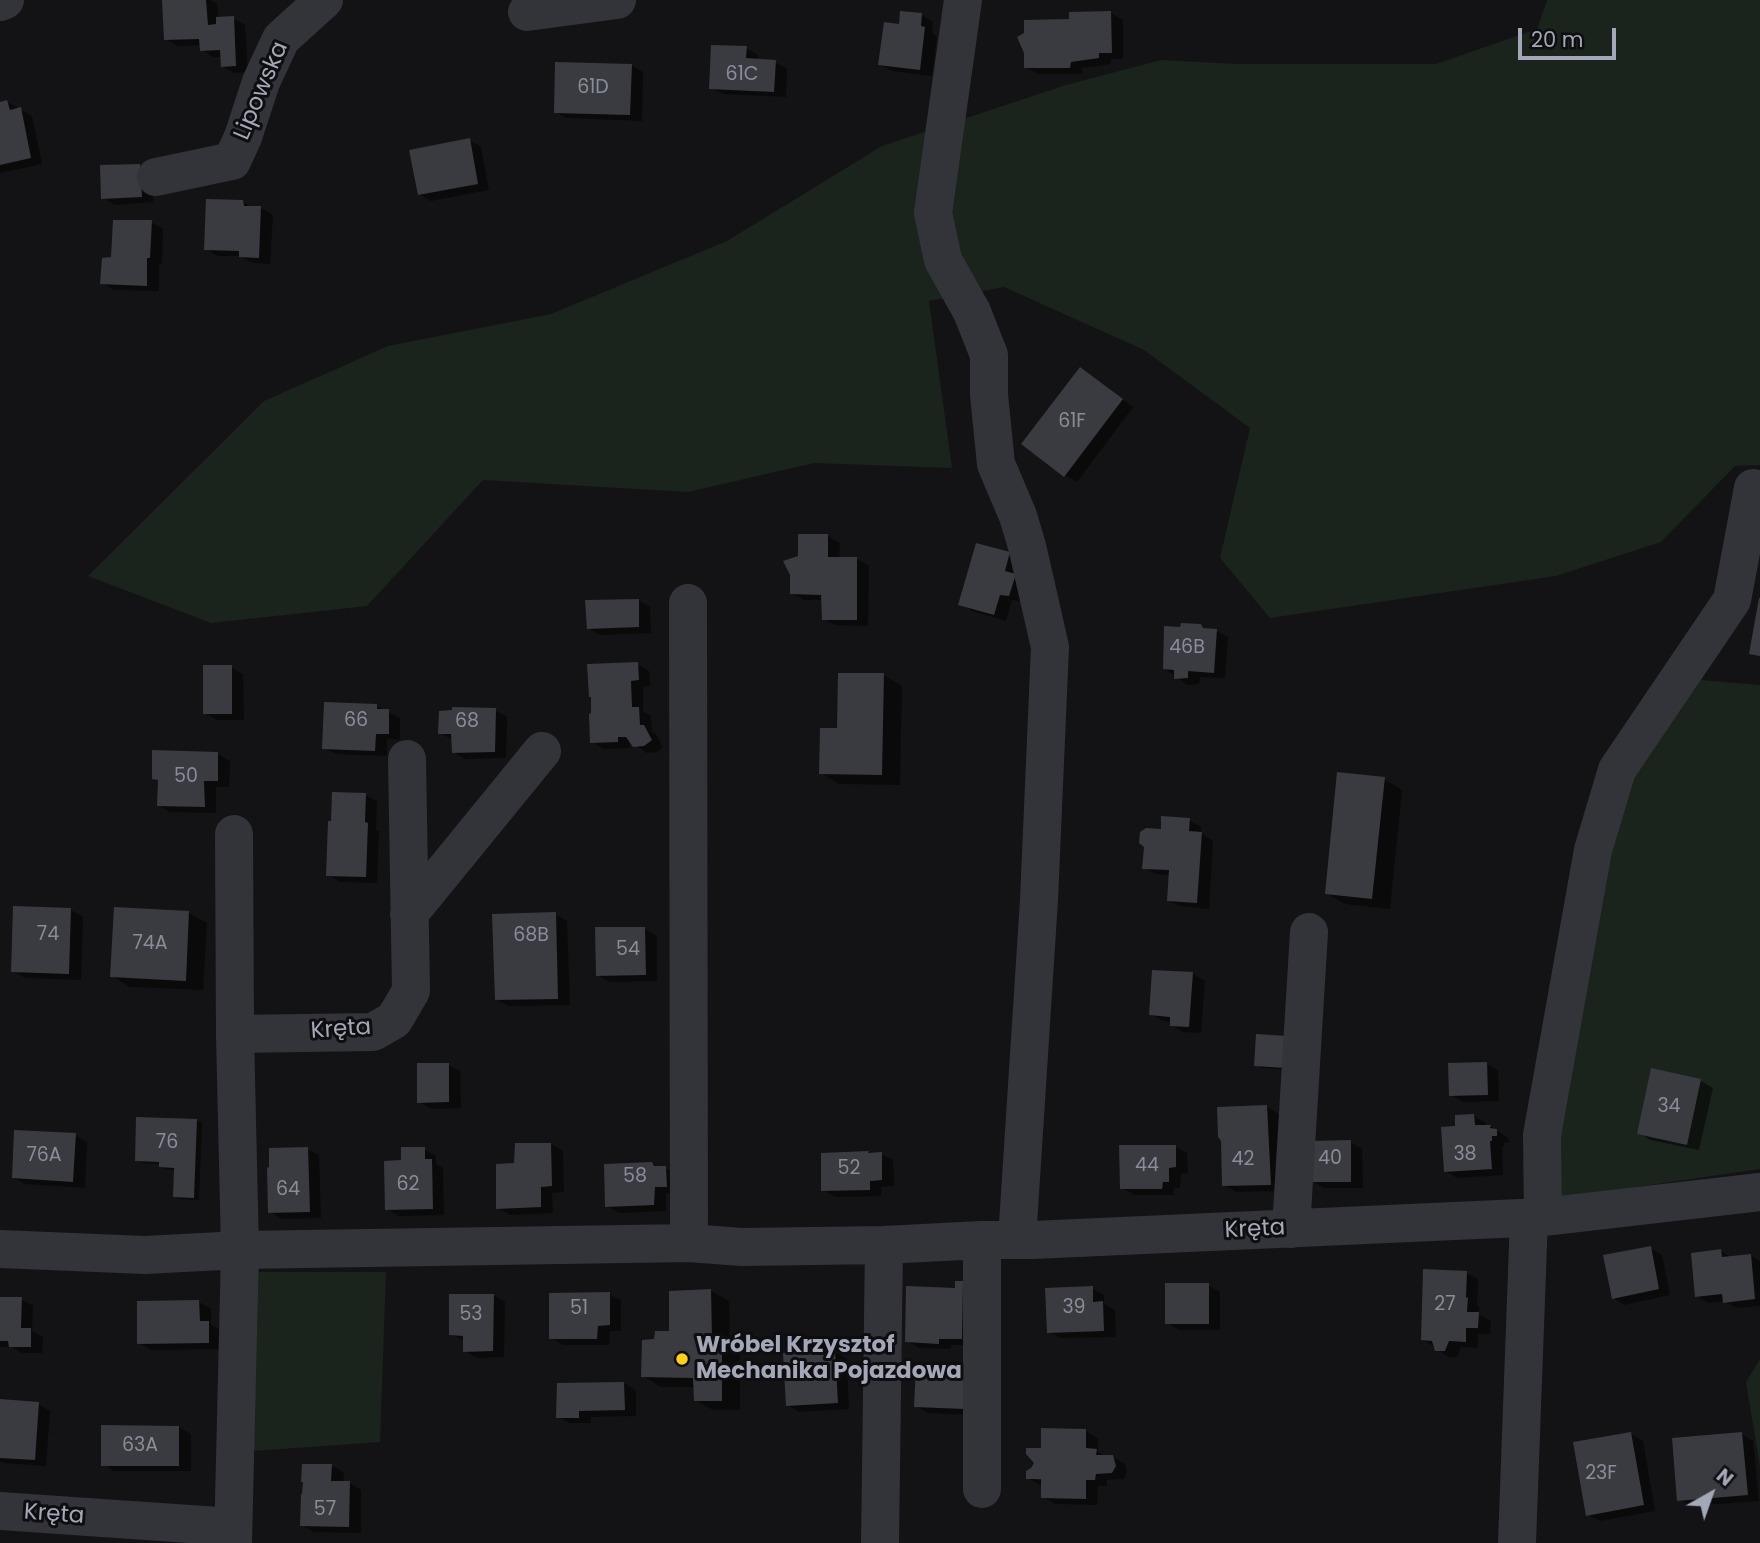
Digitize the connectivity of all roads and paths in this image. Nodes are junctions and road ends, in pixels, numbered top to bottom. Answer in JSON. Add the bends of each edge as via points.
{"nodes":[{"id":1,"x":5,"y":0,"type":"edge"},
{"id":2,"x":324,"y":0,"type":"edge"},
{"id":3,"x":617,"y":0,"type":"edge"},
{"id":4,"x":963,"y":0,"type":"edge"},
{"id":5,"x":0,"y":2,"type":"edge"},
{"id":6,"x":527,"y":12,"type":"dead end"},
{"id":7,"x":156,"y":177,"type":"dead end"},
{"id":8,"x":1753,"y":488,"type":"dead end"},
{"id":9,"x":688,"y":603,"type":"dead end"},
{"id":10,"x":542,"y":751,"type":"dead end"},
{"id":11,"x":407,"y":758,"type":"dead end"},
{"id":12,"x":234,"y":834,"type":"dead end"},
{"id":13,"x":409,"y":915,"type":"junction"},
{"id":14,"x":1310,"y":932,"type":"dead end"},
{"id":15,"x":235,"y":1034,"type":"junction"},
{"id":16,"x":1760,"y":1192,"type":"edge"},
{"id":17,"x":1536,"y":1218,"type":"junction"},
{"id":18,"x":1291,"y":1228,"type":"junction"},
{"id":19,"x":999,"y":1240,"type":"junction"},
{"id":20,"x":689,"y":1242,"type":"junction"},
{"id":21,"x":884,"y":1245,"type":"junction"},
{"id":22,"x":0,"y":1249,"type":"edge"},
{"id":23,"x":240,"y":1250,"type":"junction"},
{"id":24,"x":982,"y":1489,"type":"dead end"},
{"id":25,"x":0,"y":1511,"type":"edge"},
{"id":26,"x":233,"y":1535,"type":"edge"},
{"id":27,"x":880,"y":1543,"type":"edge"},
{"id":28,"x":1517,"y":1543,"type":"edge"}],
"edges":[{"from":1,"to":5,"type":"street"},
{"from":2,"to":7,"type":"street","name":"Lipowska","via":[[281,39],[232,161]]},
{"from":3,"to":6,"type":"street"},
{"from":4,"to":19,"type":"street","via":[[933,213],[943,260],[989,355],[996,464],[1027,546],[1050,647],[1039,900]]},
{"from":8,"to":17,"type":"street","via":[[1732,600],[1617,770],[1593,850],[1542,1135]]},
{"from":9,"to":20,"type":"street"},
{"from":10,"to":13,"type":"street"},
{"from":11,"to":13,"type":"street","name":"Kręta"},
{"from":12,"to":15,"type":"street"},
{"from":13,"to":15,"type":"street","name":"Kręta","via":[[411,991],[394,1020],[373,1032]]},
{"from":14,"to":18,"type":"street"},
{"from":15,"to":23,"type":"street","name":"Kręta"},
{"from":16,"to":17,"type":"street","name":"Kręta"},
{"from":17,"to":18,"type":"street","name":"Kręta"},
{"from":17,"to":28,"type":"street"},
{"from":18,"to":19,"type":"street","name":"Kręta"},
{"from":19,"to":21,"type":"street","name":"Kręta"},
{"from":19,"to":24,"type":"street"},
{"from":20,"to":21,"type":"street","name":"Kręta","via":[[742,1247]]},
{"from":20,"to":23,"type":"street","name":"Kręta"},
{"from":21,"to":27,"type":"street"},
{"from":22,"to":23,"type":"street","name":"Kręta","via":[[145,1255]]},
{"from":23,"to":26,"type":"street","name":"Kręta"},
{"from":25,"to":26,"type":"street","name":"Kręta"}]}
